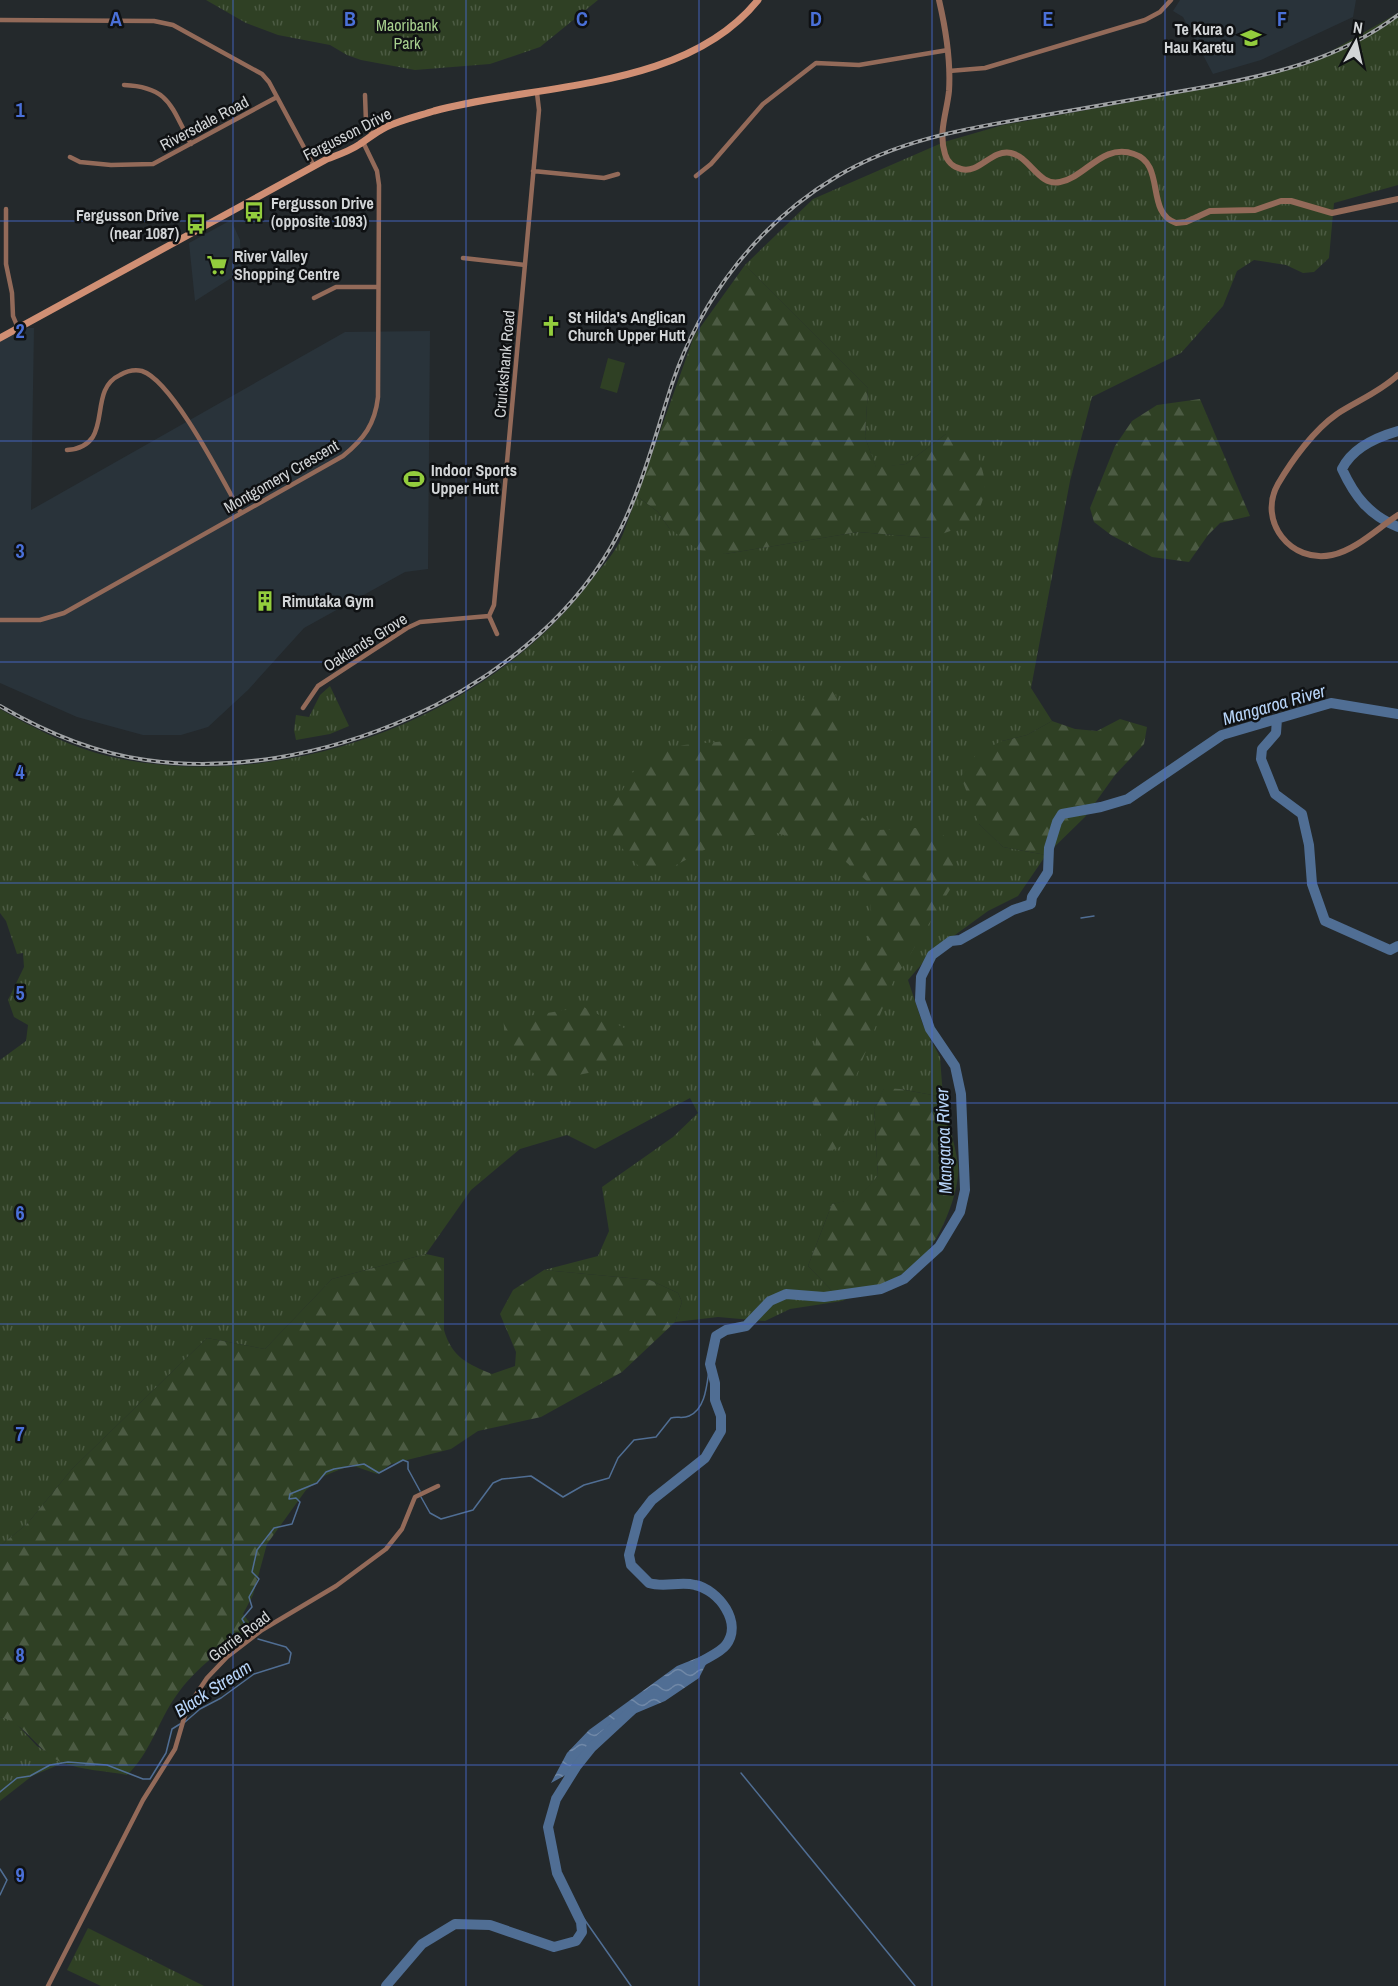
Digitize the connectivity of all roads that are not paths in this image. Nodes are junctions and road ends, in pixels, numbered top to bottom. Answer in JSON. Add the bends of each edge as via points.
{"nodes":[{"id":1,"x":758,"y":0,"type":"edge"},
{"id":2,"x":939,"y":0,"type":"edge"},
{"id":3,"x":1171,"y":0,"type":"edge"},
{"id":4,"x":0,"y":20,"type":"edge"},
{"id":5,"x":948,"y":50,"type":"junction"},
{"id":6,"x":949,"y":71,"type":"junction"},
{"id":7,"x":124,"y":85,"type":"dead end"},
{"id":8,"x":537,"y":93,"type":"junction"},
{"id":9,"x":365,"y":95,"type":"dead end"},
{"id":10,"x":277,"y":97,"type":"junction"},
{"id":11,"x":372,"y":135,"type":"junction"},
{"id":12,"x":363,"y":142,"type":"junction"},
{"id":13,"x":191,"y":144,"type":"junction"},
{"id":14,"x":70,"y":157,"type":"dead end"},
{"id":15,"x":314,"y":166,"type":"junction"},
{"id":16,"x":533,"y":171,"type":"junction"},
{"id":17,"x":618,"y":174,"type":"dead end"},
{"id":18,"x":696,"y":176,"type":"dead end"},
{"id":19,"x":1398,"y":199,"type":"edge"},
{"id":20,"x":6,"y":209,"type":"dead end"},
{"id":21,"x":463,"y":258,"type":"dead end"},
{"id":22,"x":525,"y":265,"type":"junction"},
{"id":23,"x":377,"y":287,"type":"junction"},
{"id":24,"x":314,"y":298,"type":"dead end"},
{"id":25,"x":18,"y":328,"type":"junction"},
{"id":26,"x":0,"y":338,"type":"edge"},
{"id":27,"x":1398,"y":375,"type":"edge"},
{"id":28,"x":67,"y":450,"type":"dead end"},
{"id":29,"x":241,"y":513,"type":"junction"},
{"id":30,"x":1398,"y":515,"type":"edge"},
{"id":31,"x":489,"y":616,"type":"junction"},
{"id":32,"x":0,"y":620,"type":"edge"},
{"id":33,"x":497,"y":634,"type":"dead end"},
{"id":34,"x":303,"y":708,"type":"dead end"},
{"id":35,"x":438,"y":1486,"type":"dead end"},
{"id":36,"x":48,"y":1986,"type":"edge"}],
"edges":[{"from":1,"to":8,"type":"main road","name":"Fergusson Drive","via":[[740,21],[718,37],[674,59]]},
{"from":2,"to":5,"type":"street"},
{"from":3,"to":6,"type":"street","via":[[1145,20],[985,68]]},
{"from":4,"to":10,"type":"street","via":[[168,23],[257,70]]},
{"from":5,"to":6,"type":"street"},
{"from":5,"to":18,"type":"street","via":[[859,64],[816,63],[767,101]]},
{"from":6,"to":19,"type":"street","via":[[943,142],[948,160],[961,169],[973,169],[998,153],[1012,153],[1044,179],[1056,183],[1102,157],[1129,152],[1149,164],[1163,213],[1176,223],[1214,210],[1246,212],[1281,201],[1332,213]]},
{"from":7,"to":13,"type":"street","via":[[148,87],[161,94]]},
{"from":8,"to":11,"type":"main road","name":"Fergusson Drive","via":[[436,111]]},
{"from":8,"to":16,"type":"street","name":"Cruickshank Road"},
{"from":9,"to":11,"type":"street","via":[[366,122]]},
{"from":10,"to":13,"type":"street","name":"Riversdale Road"},
{"from":10,"to":15,"type":"street"},
{"from":11,"to":12,"type":"main road","name":"Fergusson Drive"},
{"from":12,"to":15,"type":"main road","name":"Fergusson Drive"},
{"from":12,"to":23,"type":"street","name":"Montgomery Crescent","via":[[377,171],[379,185]]},
{"from":13,"to":14,"type":"street","name":"Riversdale Road","via":[[146,165],[80,162]]},
{"from":15,"to":25,"type":"main road","name":"Fergusson Drive"},
{"from":16,"to":17,"type":"street","via":[[604,178]]},
{"from":16,"to":22,"type":"street","name":"Cruickshank Road"},
{"from":20,"to":25,"type":"street","via":[[6,264],[13,318]]},
{"from":21,"to":22,"type":"street"},
{"from":22,"to":31,"type":"street","name":"Cruickshank Road","via":[[494,605]]},
{"from":23,"to":24,"type":"street","via":[[336,287]]},
{"from":23,"to":29,"type":"street","name":"Montgomery Crescent","via":[[378,397],[373,423],[362,441],[343,456]]},
{"from":25,"to":26,"type":"main road","name":"Fergusson Drive"},
{"from":27,"to":30,"type":"street","via":[[1324,425],[1283,476],[1271,503],[1278,534],[1306,555],[1319,557],[1337,554]]},
{"from":28,"to":29,"type":"street","via":[[85,444],[95,434],[102,397],[110,382],[125,372],[143,372],[160,385],[188,421]]},
{"from":29,"to":32,"type":"street","name":"Montgomery Crescent","via":[[64,613],[40,620]]},
{"from":31,"to":33,"type":"street"},
{"from":31,"to":34,"type":"street","name":"Oaklands Grove","via":[[420,622],[407,627],[318,686]]},
{"from":35,"to":36,"type":"street","name":"Gorrie Road","via":[[415,1497],[402,1529],[386,1549],[336,1586],[262,1630],[207,1678],[184,1716],[182,1733]]}]}
